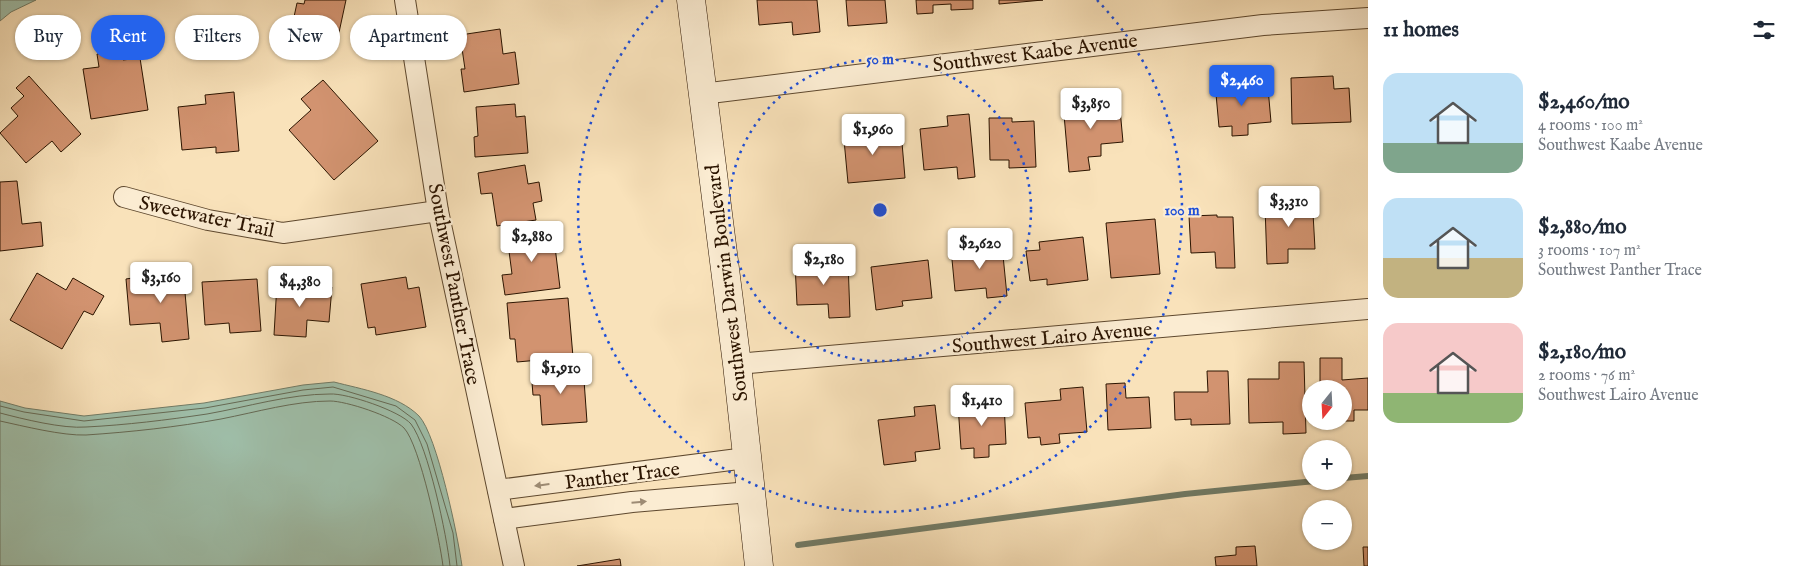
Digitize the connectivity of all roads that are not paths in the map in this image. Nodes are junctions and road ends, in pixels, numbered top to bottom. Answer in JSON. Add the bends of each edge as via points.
{"nodes":[{"id":1,"x":405,"y":0,"type":"edge"},
{"id":2,"x":690,"y":0,"type":"edge"},
{"id":3,"x":1368,"y":18,"type":"edge"},
{"id":4,"x":702,"y":94,"type":"junction"},
{"id":5,"x":124,"y":197,"type":"dead end"},
{"id":6,"x":438,"y":211,"type":"junction"},
{"id":7,"x":1368,"y":309,"type":"edge"},
{"id":8,"x":737,"y":364,"type":"junction"},
{"id":9,"x":746,"y":458,"type":"junction"},
{"id":10,"x":604,"y":478,"type":"junction"},
{"id":11,"x":498,"y":490,"type":"junction"},
{"id":12,"x":750,"y":492,"type":"junction"},
{"id":13,"x":608,"y":505,"type":"junction"},
{"id":14,"x":504,"y":519,"type":"junction"},
{"id":15,"x":514,"y":566,"type":"edge"},
{"id":16,"x":759,"y":566,"type":"edge"}],
"edges":[{"from":1,"to":6,"type":"street","name":"Southwest Panther Trace"},
{"from":2,"to":4,"type":"street","name":"Southwest Darwin Boulevard"},
{"from":3,"to":4,"type":"street","name":"Southwest Kaabe Avenue","via":[[1263,25]]},
{"from":4,"to":8,"type":"street","name":"Southwest Darwin Boulevard"},
{"from":5,"to":6,"type":"street","name":"Sweetwater Trail","via":[[208,220],[283,233]]},
{"from":6,"to":11,"type":"street","name":"Southwest Panther Trace"},
{"from":7,"to":8,"type":"street","name":"Southwest Lairo Avenue"},
{"from":8,"to":9,"type":"street","name":"Southwest Darwin Boulevard"},
{"from":9,"to":10,"type":"street","name":"Panther Trace"},
{"from":9,"to":12,"type":"street","name":"Southwest Darwin Boulevard"},
{"from":10,"to":11,"type":"street","name":"Panther Trace","one_way":true},
{"from":10,"to":13,"type":"street"},
{"from":11,"to":14,"type":"street","name":"Southwest Panther Trace"},
{"from":13,"to":12,"type":"street","name":"Panther Trace","one_way":true},
{"from":12,"to":16,"type":"street","name":"Southwest Darwin Boulevard"},
{"from":13,"to":14,"type":"street","name":"Panther Trace"},
{"from":14,"to":15,"type":"street","name":"Southwest Panther Trace"}]}
